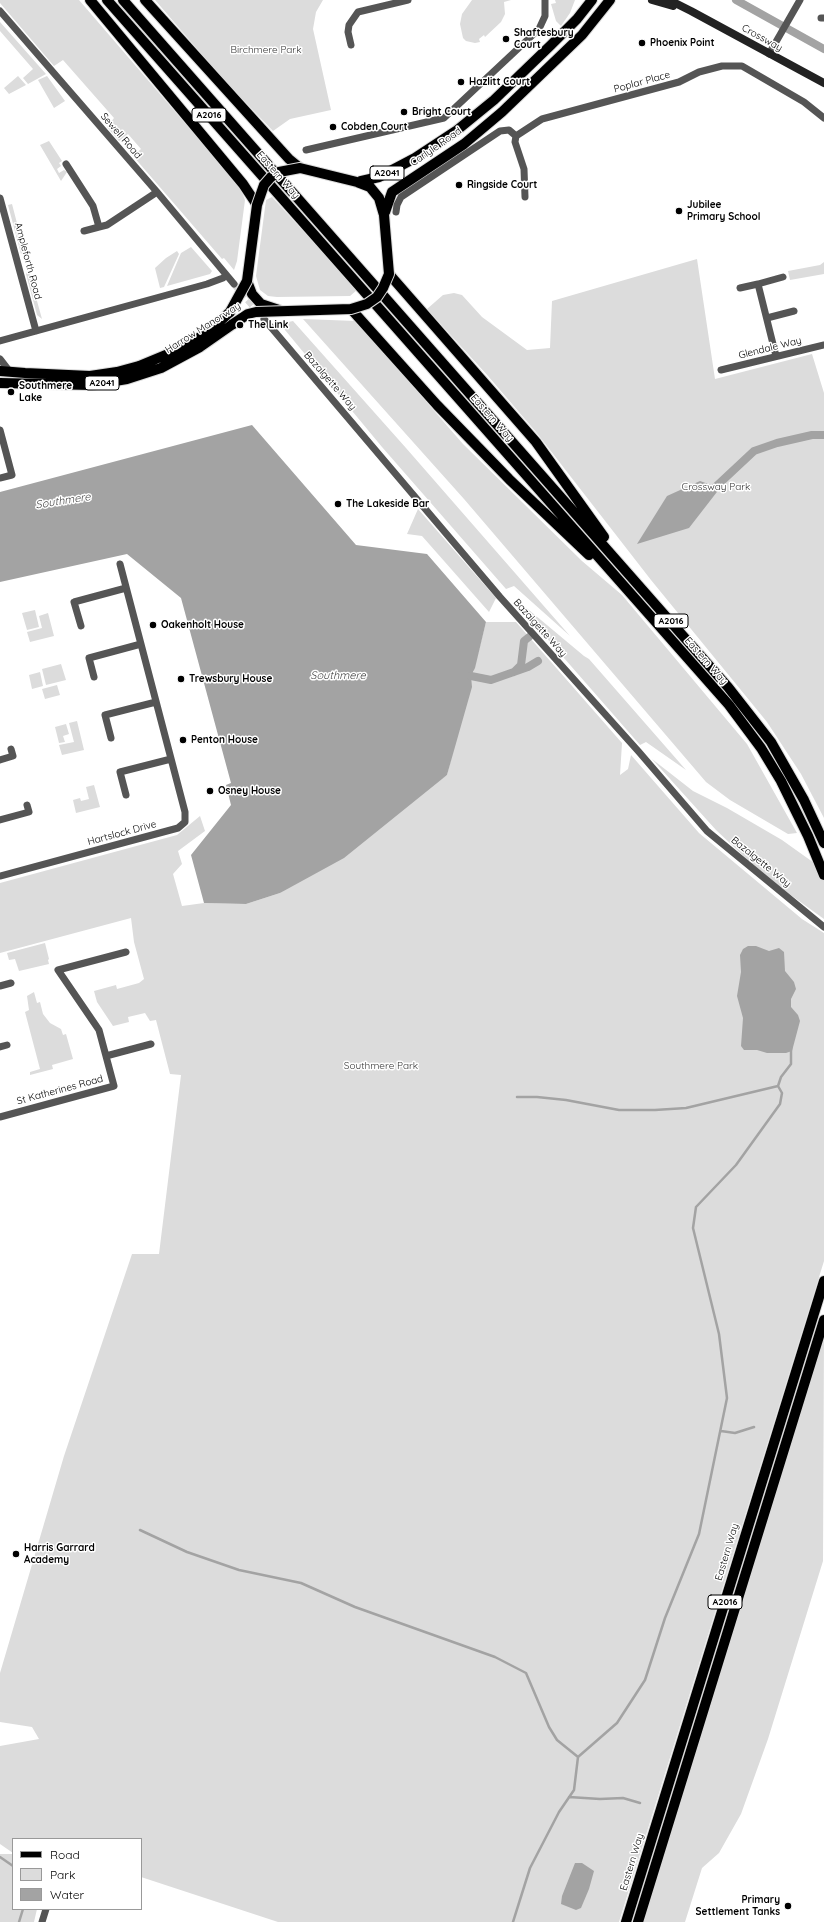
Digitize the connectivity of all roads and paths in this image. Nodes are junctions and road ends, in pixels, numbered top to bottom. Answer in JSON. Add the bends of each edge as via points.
{"nodes":[{"id":1,"x":90,"y":0,"type":"edge"},
{"id":2,"x":107,"y":0,"type":"edge"},
{"id":3,"x":123,"y":0,"type":"edge"},
{"id":4,"x":145,"y":0,"type":"edge"},
{"id":5,"x":408,"y":0,"type":"edge"},
{"id":6,"x":545,"y":0,"type":"edge"},
{"id":7,"x":592,"y":0,"type":"edge"},
{"id":8,"x":610,"y":0,"type":"edge"},
{"id":9,"x":652,"y":0,"type":"edge"},
{"id":10,"x":669,"y":0,"type":"edge"},
{"id":11,"x":800,"y":0,"type":"edge"},
{"id":12,"x":691,"y":11,"type":"junction"},
{"id":13,"x":0,"y":12,"type":"edge"},
{"id":14,"x":351,"y":45,"type":"dead end"},
{"id":15,"x":770,"y":54,"type":"junction"},
{"id":16,"x":824,"y":83,"type":"edge"},
{"id":17,"x":824,"y":118,"type":"edge"},
{"id":18,"x":516,"y":136,"type":"junction"},
{"id":19,"x":306,"y":150,"type":"dead end"},
{"id":20,"x":66,"y":164,"type":"dead end"},
{"id":21,"x":300,"y":168,"type":"junction"},
{"id":22,"x":357,"y":182,"type":"junction"},
{"id":23,"x":157,"y":192,"type":"junction"},
{"id":24,"x":525,"y":197,"type":"dead end"},
{"id":25,"x":0,"y":198,"type":"edge"},
{"id":26,"x":257,"y":205,"type":"junction"},
{"id":27,"x":396,"y":212,"type":"dead end"},
{"id":28,"x":384,"y":215,"type":"junction"},
{"id":29,"x":99,"y":227,"type":"junction"},
{"id":30,"x":84,"y":231,"type":"dead end"},
{"id":31,"x":226,"y":274,"type":"junction"},
{"id":32,"x":389,"y":274,"type":"junction"},
{"id":33,"x":783,"y":277,"type":"dead end"},
{"id":34,"x":247,"y":281,"type":"junction"},
{"id":35,"x":234,"y":284,"type":"tunnel mouth"},
{"id":36,"x":758,"y":284,"type":"junction"},
{"id":37,"x":740,"y":288,"type":"dead end"},
{"id":38,"x":351,"y":309,"type":"junction"},
{"id":39,"x":279,"y":310,"type":"junction"},
{"id":40,"x":794,"y":311,"type":"dead end"},
{"id":41,"x":767,"y":318,"type":"junction"},
{"id":42,"x":264,"y":320,"type":"tunnel mouth"},
{"id":43,"x":36,"y":330,"type":"junction"},
{"id":44,"x":1,"y":342,"type":"edge"},
{"id":45,"x":824,"y":345,"type":"edge"},
{"id":46,"x":776,"y":356,"type":"junction"},
{"id":47,"x":0,"y":359,"type":"edge"},
{"id":48,"x":721,"y":370,"type":"dead end"},
{"id":49,"x":5,"y":371,"type":"edge"},
{"id":50,"x":0,"y":383,"type":"edge"},
{"id":51,"x":0,"y":430,"type":"edge"},
{"id":52,"x":0,"y":478,"type":"edge"},
{"id":53,"x":120,"y":564,"type":"dead end"},
{"id":54,"x":630,"y":575,"type":"junction"},
{"id":55,"x":622,"y":584,"type":"junction"},
{"id":56,"x":126,"y":588,"type":"junction"},
{"id":57,"x":81,"y":626,"type":"dead end"},
{"id":58,"x":141,"y":644,"type":"junction"},
{"id":59,"x":94,"y":677,"type":"dead end"},
{"id":60,"x":156,"y":702,"type":"junction"},
{"id":61,"x":111,"y":738,"type":"dead end"},
{"id":62,"x":11,"y":749,"type":"dead end"},
{"id":63,"x":171,"y":759,"type":"junction"},
{"id":64,"x":0,"y":760,"type":"edge"},
{"id":65,"x":126,"y":795,"type":"dead end"},
{"id":66,"x":28,"y":805,"type":"dead end"},
{"id":67,"x":0,"y":820,"type":"edge"},
{"id":68,"x":824,"y":843,"type":"edge"},
{"id":69,"x":824,"y":875,"type":"edge"},
{"id":70,"x":0,"y":876,"type":"edge"},
{"id":71,"x":824,"y":927,"type":"edge"},
{"id":72,"x":126,"y":952,"type":"dead end"},
{"id":73,"x":11,"y":983,"type":"dead end"},
{"id":74,"x":0,"y":986,"type":"edge"},
{"id":75,"x":151,"y":1044,"type":"dead end"},
{"id":76,"x":106,"y":1056,"type":"junction"},
{"id":77,"x":0,"y":1117,"type":"edge"},
{"id":78,"x":824,"y":1281,"type":"edge"},
{"id":79,"x":824,"y":1320,"type":"edge"},
{"id":80,"x":46,"y":1910,"type":"edge"},
{"id":81,"x":42,"y":1922,"type":"edge"},
{"id":82,"x":626,"y":1922,"type":"edge"},
{"id":83,"x":638,"y":1922,"type":"edge"}],
"edges":[{"from":1,"to":26,"type":"main road","via":[[243,184]]},
{"from":2,"to":55,"type":"main road","name":"Eastern Way","number":"A2016"},
{"from":3,"to":54,"type":"main road","name":"Eastern Way","number":"A2016"},
{"from":4,"to":21,"type":"main road","via":[[288,159]]},
{"from":5,"to":14,"type":"street","via":[[358,12],[349,25]]},
{"from":6,"to":19,"type":"street","via":[[545,16],[539,29],[444,118]]},
{"from":7,"to":22,"type":"main road","name":"Carlyle Road","number":"A2041","via":[[577,19],[494,100],[456,131],[415,158],[379,177]]},
{"from":8,"to":28,"type":"main road","name":"Carlyle Road","number":"A2041","via":[[582,35],[502,112],[464,144],[392,192]]},
{"from":9,"to":12,"type":"street","name":"Crossway"},
{"from":10,"to":12,"type":"street","name":"Crossway"},
{"from":11,"to":15,"type":"street"},
{"from":12,"to":15,"type":"street","name":"Crossway"},
{"from":13,"to":23,"type":"street","name":"Sewell Road"},
{"from":15,"to":16,"type":"street","name":"Crossway"},
{"from":17,"to":18,"type":"street","name":"Poplar Place","via":[[804,102],[742,66],[722,66],[699,72],[679,82],[542,119]]},
{"from":18,"to":24,"type":"street","via":[[515,142],[524,169]]},
{"from":18,"to":27,"type":"street","via":[[509,130],[500,132],[401,197]]},
{"from":20,"to":29,"type":"street","via":[[93,206]]},
{"from":21,"to":22,"type":"main road","bridge":true},
{"from":21,"to":26,"type":"main road","bridge":true,"via":[[279,172],[271,177],[264,185]]},
{"from":22,"to":28,"type":"main road","via":[[370,187],[379,198]]},
{"from":23,"to":29,"type":"street","via":[[108,225]]},
{"from":23,"to":31,"type":"street","name":"Sewell Road"},
{"from":25,"to":43,"type":"street","name":"Ampleforth Road"},
{"from":26,"to":34,"type":"main road","bridge":true},
{"from":28,"to":32,"type":"main road","bridge":true},
{"from":29,"to":30,"type":"street"},
{"from":31,"to":35,"type":"street"},
{"from":31,"to":43,"type":"street","via":[[223,278],[207,284]]},
{"from":32,"to":38,"type":"main road","bridge":true,"via":[[377,297],[367,304]]},
{"from":32,"to":54,"type":"main road","via":[[536,442]]},
{"from":33,"to":36,"type":"street"},
{"from":34,"to":39,"type":"main road","via":[[252,294],[261,304]]},
{"from":34,"to":49,"type":"main road","name":"Harrow Manorway","number":"A2041","bridge":true,"via":[[230,312],[207,333],[180,349],[146,363],[117,372],[90,376]]},
{"from":36,"to":37,"type":"street"},
{"from":36,"to":41,"type":"street"},
{"from":38,"to":39,"type":"main road","bridge":true},
{"from":38,"to":55,"type":"main road","via":[[437,405],[509,479]]},
{"from":39,"to":50,"type":"main road","name":"Harrow Manorway","number":"A2041","bridge":true,"via":[[248,314],[195,350],[161,368],[127,380],[91,385]]},
{"from":40,"to":41,"type":"street"},
{"from":41,"to":46,"type":"street"},
{"from":42,"to":71,"type":"street","name":"Bazalgette Way","via":[[500,597],[707,831]]},
{"from":43,"to":44,"type":"street"},
{"from":45,"to":46,"type":"street","name":"Glendale Way"},
{"from":46,"to":48,"type":"street","name":"Glendale Way"},
{"from":47,"to":49,"type":"street","name":"Harrow Manorway"},
{"from":51,"to":52,"type":"street","via":[[12,475]]},
{"from":53,"to":56,"type":"street","name":"Hartslock Drive"},
{"from":54,"to":68,"type":"main road","name":"Eastern Way","number":"A2016","via":[[750,714],[771,742],[804,800]]},
{"from":55,"to":69,"type":"main road","name":"Eastern Way","number":"A2016","via":[[729,705],[761,748],[781,781]]},
{"from":56,"to":57,"type":"street","via":[[74,602]]},
{"from":56,"to":58,"type":"street","name":"Hartslock Drive"},
{"from":58,"to":59,"type":"street","via":[[89,658]]},
{"from":58,"to":60,"type":"street","name":"Hartslock Drive"},
{"from":60,"to":61,"type":"street","via":[[105,715]]},
{"from":60,"to":63,"type":"street","name":"Hartslock Drive"},
{"from":62,"to":64,"type":"street","via":[[13,756]]},
{"from":63,"to":65,"type":"street","via":[[120,772]]},
{"from":63,"to":70,"type":"street","name":"Hartslock Drive","via":[[185,812],[185,822],[178,828]]},
{"from":66,"to":67,"type":"street","via":[[29,812]]},
{"from":72,"to":76,"type":"street","name":"St Katherines Road","via":[[58,970],[99,1030]]},
{"from":73,"to":74,"type":"street"},
{"from":75,"to":76,"type":"street"},
{"from":76,"to":77,"type":"street","name":"St Katherines Road","via":[[114,1086]]},
{"from":78,"to":82,"type":"main road","name":"Eastern Way","number":"A2016"},
{"from":79,"to":83,"type":"main road","number":"A2016"},
{"from":80,"to":81,"type":"street"}]}
